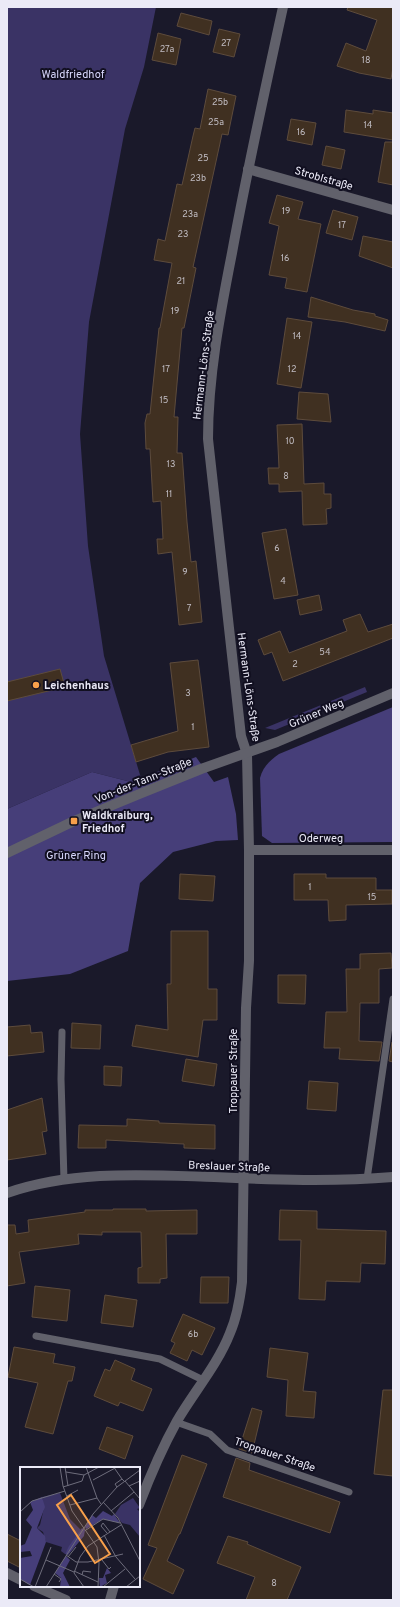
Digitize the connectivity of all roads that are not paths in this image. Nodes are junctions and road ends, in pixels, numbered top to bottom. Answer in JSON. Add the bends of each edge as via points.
{"nodes":[{"id":1,"x":284,"y":7,"type":"edge"},
{"id":2,"x":248,"y":169,"type":"junction"},
{"id":3,"x":393,"y":210,"type":"edge"},
{"id":4,"x":393,"y":693,"type":"edge"},
{"id":5,"x":247,"y":754,"type":"junction"},
{"id":6,"x":249,"y":850,"type":"junction"},
{"id":7,"x":393,"y":850,"type":"edge"},
{"id":8,"x":7,"y":853,"type":"edge"},
{"id":9,"x":393,"y":998,"type":"edge"},
{"id":10,"x":62,"y":1032,"type":"dead end"},
{"id":11,"x":393,"y":1177,"type":"edge"},
{"id":12,"x":244,"y":1179,"type":"junction"},
{"id":13,"x":64,"y":1180,"type":"junction"},
{"id":14,"x":367,"y":1180,"type":"junction"},
{"id":15,"x":7,"y":1193,"type":"edge"},
{"id":16,"x":36,"y":1336,"type":"dead end"},
{"id":17,"x":203,"y":1380,"type":"junction"},
{"id":18,"x":176,"y":1422,"type":"junction"},
{"id":19,"x":348,"y":1492,"type":"dead end"},
{"id":20,"x":140,"y":1502,"type":"edge"},
{"id":21,"x":7,"y":1573,"type":"edge"},
{"id":22,"x":20,"y":1580,"type":"edge"},
{"id":23,"x":36,"y":1587,"type":"edge"},
{"id":24,"x":114,"y":1587,"type":"edge"},
{"id":25,"x":66,"y":1600,"type":"edge"},
{"id":26,"x":110,"y":1600,"type":"edge"}],
"edges":[{"from":1,"to":2,"type":"street","name":"Hermann-Löns-Straße"},
{"from":2,"to":3,"type":"street","name":"Stroblstraße"},
{"from":2,"to":5,"type":"street","name":"Hermann-Löns-Straße","via":[[221,310],[208,409],[208,439],[238,712],[241,736]]},
{"from":4,"to":5,"type":"street","name":"Grüner Weg"},
{"from":5,"to":6,"type":"street","name":"Troppauer Straße"},
{"from":5,"to":8,"type":"street","name":"Von-der-Tann-Straße","via":[[201,769],[95,812]]},
{"from":6,"to":7,"type":"street","name":"Oderweg"},
{"from":6,"to":12,"type":"street","name":"Troppauer Straße"},
{"from":9,"to":14,"type":"lane"},
{"from":10,"to":13,"type":"lane"},
{"from":11,"to":14,"type":"street","name":"Breslauer Straße"},
{"from":12,"to":13,"type":"street","name":"Breslauer Straße","via":[[130,1174]]},
{"from":12,"to":14,"type":"street","name":"Breslauer Straße"},
{"from":12,"to":17,"type":"street","name":"Troppauer Straße","via":[[242,1282],[239,1301],[231,1332]]},
{"from":13,"to":15,"type":"street","name":"Breslauer Straße"},
{"from":16,"to":17,"type":"lane","via":[[160,1359]]},
{"from":17,"to":18,"type":"street","name":"Troppauer Straße"},
{"from":18,"to":19,"type":"lane","name":"Troppauer Straße","via":[[210,1434],[227,1450]]},
{"from":18,"to":20,"type":"street","name":"Troppauer Straße"},
{"from":21,"to":22,"type":"street"},
{"from":23,"to":25,"type":"street"},
{"from":24,"to":26,"type":"street"}]}
